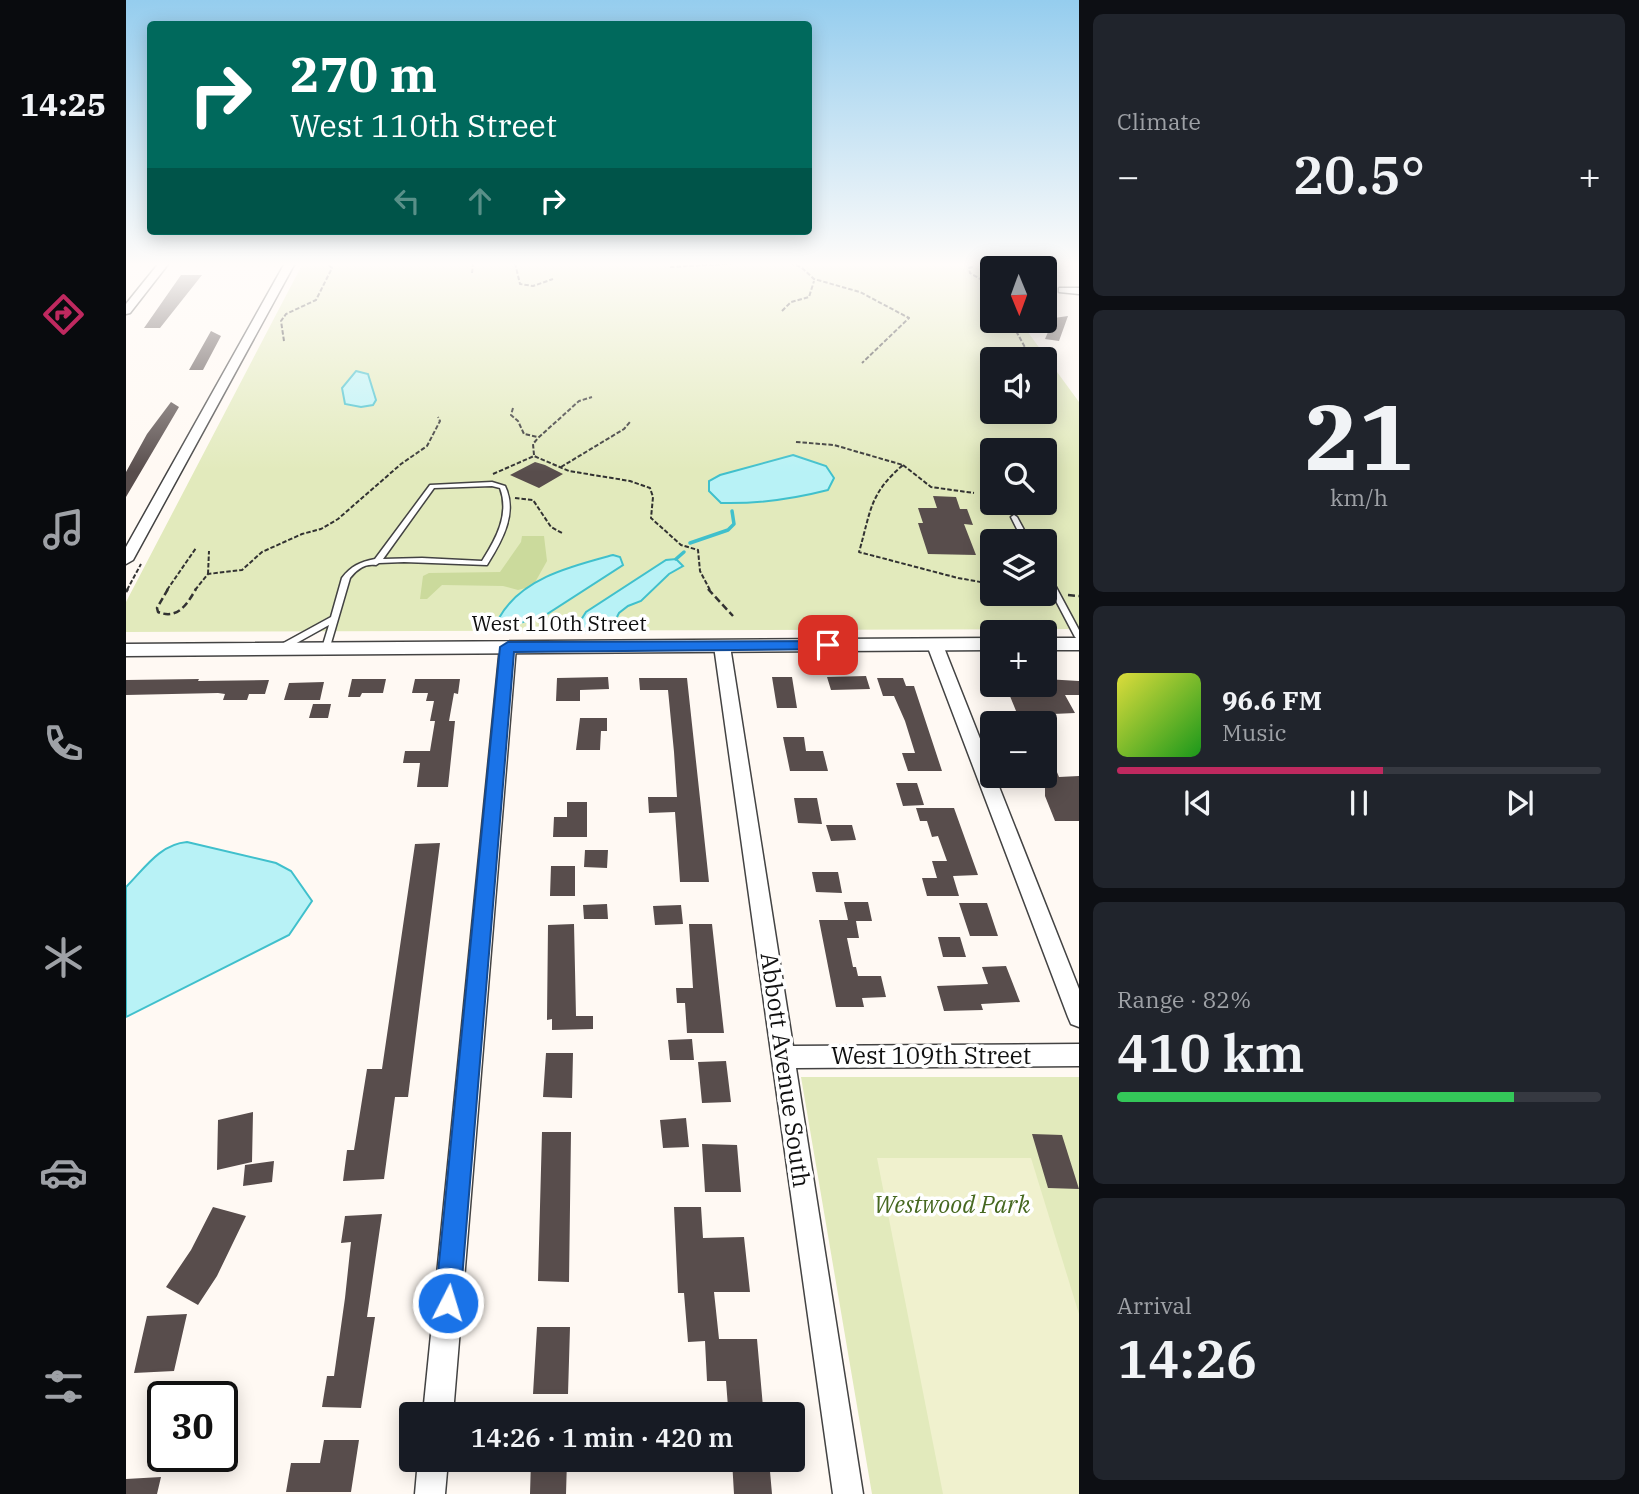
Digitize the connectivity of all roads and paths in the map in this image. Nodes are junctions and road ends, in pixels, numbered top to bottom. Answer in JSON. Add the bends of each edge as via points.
{"nodes":[{"id":1,"x":252,"y":333,"type":"edge"},
{"id":2,"x":283,"y":333,"type":"edge"},
{"id":3,"x":894,"y":333,"type":"edge"},
{"id":4,"x":284,"y":341,"type":"dead end"},
{"id":5,"x":862,"y":363,"type":"dead end"},
{"id":6,"x":592,"y":397,"type":"dead end"},
{"id":7,"x":513,"y":408,"type":"dead end"},
{"id":8,"x":439,"y":417,"type":"dead end"},
{"id":9,"x":630,"y":422,"type":"dead end"},
{"id":10,"x":538,"y":438,"type":"junction"},
{"id":11,"x":796,"y":442,"type":"dead end"},
{"id":12,"x":534,"y":456,"type":"junction"},
{"id":13,"x":903,"y":465,"type":"junction"},
{"id":14,"x":561,"y":467,"type":"junction"},
{"id":15,"x":487,"y":484,"type":"junction"},
{"id":16,"x":974,"y":493,"type":"dead end"},
{"id":17,"x":507,"y":498,"type":"junction"},
{"id":18,"x":1014,"y":517,"type":"dead end"},
{"id":19,"x":1020,"y":529,"type":"edge"},
{"id":20,"x":562,"y":533,"type":"dead end"},
{"id":21,"x":196,"y":548,"type":"dead end"},
{"id":22,"x":209,"y":551,"type":"dead end"},
{"id":23,"x":126,"y":560,"type":"edge"},
{"id":24,"x":376,"y":563,"type":"junction"},
{"id":25,"x":208,"y":574,"type":"junction"},
{"id":26,"x":980,"y":583,"type":"edge"},
{"id":27,"x":1057,"y":596,"type":"edge"},
{"id":28,"x":733,"y":616,"type":"dead end"},
{"id":29,"x":335,"y":618,"type":"junction"},
{"id":30,"x":1079,"y":637,"type":"edge"},
{"id":31,"x":980,"y":644,"type":"edge"},
{"id":32,"x":1057,"y":644,"type":"edge"},
{"id":33,"x":1079,"y":644,"type":"edge"},
{"id":34,"x":935,"y":645,"type":"junction"},
{"id":35,"x":722,"y":646,"type":"junction"},
{"id":36,"x":508,"y":647,"type":"junction"},
{"id":37,"x":326,"y":648,"type":"junction"},
{"id":38,"x":279,"y":649,"type":"junction"},
{"id":39,"x":126,"y":650,"type":"edge"},
{"id":40,"x":1079,"y":1017,"type":"edge"},
{"id":41,"x":1079,"y":1055,"type":"edge"},
{"id":42,"x":783,"y":1057,"type":"junction"},
{"id":43,"x":439,"y":1402,"type":"edge"},
{"id":44,"x":432,"y":1472,"type":"edge"},
{"id":45,"x":430,"y":1494,"type":"edge"},
{"id":46,"x":848,"y":1494,"type":"edge"}],
"edges":[{"from":1,"to":23,"type":"street"},
{"from":2,"to":4,"type":"path"},
{"from":3,"to":5,"type":"path"},
{"from":6,"to":10,"type":"path","via":[[579,401]]},
{"from":7,"to":10,"type":"path","via":[[511,415],[524,434]]},
{"from":8,"to":25,"type":"path","via":[[427,446],[338,519],[262,552],[242,570]]},
{"from":9,"to":14,"type":"path"},
{"from":10,"to":12,"type":"path","via":[[533,444]]},
{"from":11,"to":13,"type":"path","via":[[834,445]]},
{"from":12,"to":14,"type":"path"},
{"from":12,"to":15,"type":"path","via":[[493,473]]},
{"from":13,"to":16,"type":"path","via":[[931,487]]},
{"from":13,"to":26,"type":"path","via":[[876,492],[859,552]]},
{"from":14,"to":28,"type":"path","via":[[650,488],[651,518],[656,526],[681,545],[698,550],[706,586]]},
{"from":15,"to":17,"type":"lane","via":[[503,486]]},
{"from":15,"to":24,"type":"lane","via":[[432,486]]},
{"from":17,"to":20,"type":"path","via":[[533,500],[551,527]]},
{"from":17,"to":24,"type":"lane","via":[[498,542],[484,563]]},
{"from":18,"to":19,"type":"lane"},
{"from":21,"to":25,"type":"path","via":[[158,612],[177,613]]},
{"from":22,"to":25,"type":"path"},
{"from":24,"to":29,"type":"lane","via":[[351,570]]},
{"from":27,"to":30,"type":"lane"},
{"from":29,"to":37,"type":"lane"},
{"from":29,"to":38,"type":"lane"},
{"from":31,"to":34,"type":"street","name":"West 110th Street"},
{"from":32,"to":33,"type":"street"},
{"from":34,"to":35,"type":"street","name":"West 110th Street"},
{"from":34,"to":40,"type":"street"},
{"from":35,"to":36,"type":"street","name":"West 110th Street"},
{"from":35,"to":42,"type":"street","name":"Abbott Avenue South"},
{"from":36,"to":37,"type":"street","name":"West 110th Street"},
{"from":36,"to":43,"type":"street"},
{"from":37,"to":38,"type":"street","name":"West 110th Street"},
{"from":38,"to":39,"type":"street","name":"West 110th Street"},
{"from":41,"to":42,"type":"street","name":"West 109th Street"},
{"from":42,"to":46,"type":"street","name":"Abbott Avenue South"},
{"from":44,"to":45,"type":"street"}]}
